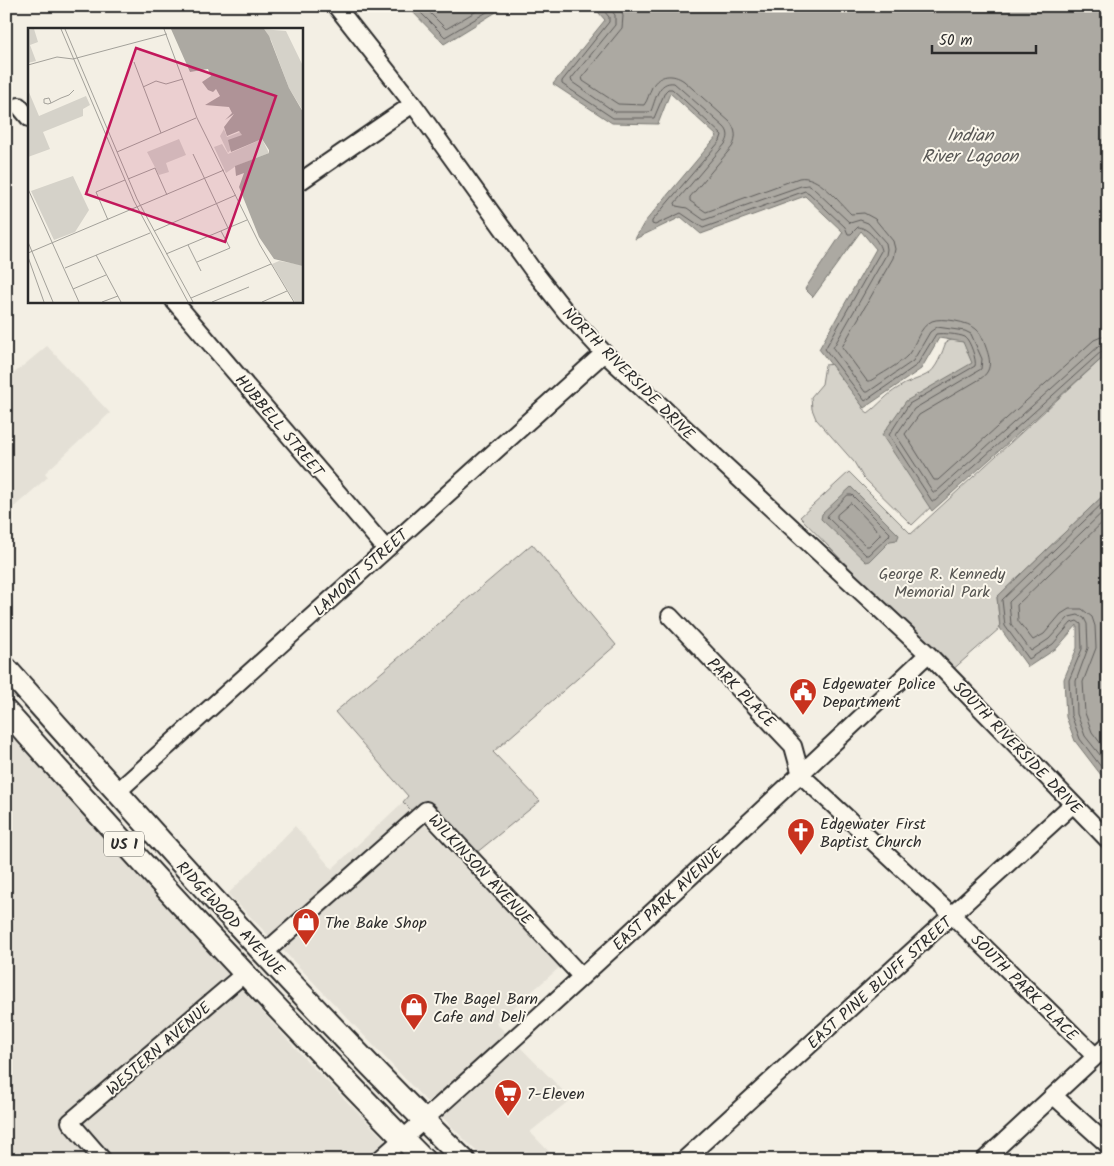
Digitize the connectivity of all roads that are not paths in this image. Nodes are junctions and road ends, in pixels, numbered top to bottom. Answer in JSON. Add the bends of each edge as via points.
{"nodes":[{"id":1,"x":336,"y":6,"type":"edge"},
{"id":2,"x":413,"y":104,"type":"junction"},
{"id":3,"x":302,"y":181,"type":"edge"},
{"id":4,"x":175,"y":302,"type":"edge"},
{"id":5,"x":604,"y":353,"type":"junction"},
{"id":6,"x":386,"y":549,"type":"junction"},
{"id":7,"x":670,"y":616,"type":"dead end"},
{"id":8,"x":928,"y":654,"type":"junction"},
{"id":9,"x":6,"y":668,"type":"edge"},
{"id":10,"x":6,"y":712,"type":"edge"},
{"id":11,"x":30,"y":738,"type":"junction"},
{"id":12,"x":801,"y":775,"type":"junction"},
{"id":13,"x":117,"y":792,"type":"junction"},
{"id":14,"x":1073,"y":804,"type":"junction"},
{"id":15,"x":1108,"y":840,"type":"edge"},
{"id":16,"x":952,"y":915,"type":"junction"},
{"id":17,"x":263,"y":954,"type":"junction"},
{"id":18,"x":245,"y":973,"type":"junction"},
{"id":19,"x":582,"y":977,"type":"junction"},
{"id":20,"x":1108,"y":1045,"type":"edge"},
{"id":21,"x":1095,"y":1056,"type":"junction"},
{"id":22,"x":1054,"y":1096,"type":"junction"},
{"id":23,"x":423,"y":1120,"type":"junction"},
{"id":24,"x":403,"y":1138,"type":"junction"},
{"id":25,"x":1108,"y":1145,"type":"edge"},
{"id":26,"x":103,"y":1160,"type":"edge"},
{"id":27,"x":379,"y":1160,"type":"edge"},
{"id":28,"x":424,"y":1160,"type":"edge"},
{"id":29,"x":464,"y":1160,"type":"edge"},
{"id":30,"x":684,"y":1160,"type":"edge"},
{"id":31,"x":984,"y":1160,"type":"edge"}],
"edges":[{"from":1,"to":2,"type":"street","name":"NORTH RIVERSIDE DRIVE"},
{"from":2,"to":3,"type":"street"},
{"from":2,"to":5,"type":"street","name":"NORTH RIVERSIDE DRIVE","via":[[532,269]]},
{"from":4,"to":6,"type":"street","name":"HUBBELL STREET"},
{"from":5,"to":6,"type":"street","name":"LAMONT STREET"},
{"from":5,"to":8,"type":"street","name":"NORTH RIVERSIDE DRIVE"},
{"from":6,"to":13,"type":"street","name":"LAMONT STREET"},
{"from":7,"to":12,"type":"street","name":"PARK PLACE","via":[[793,746]]},
{"from":8,"to":12,"type":"street","name":"EAST PARK AVENUE"},
{"from":8,"to":14,"type":"street","name":"SOUTH RIVERSIDE DRIVE"},
{"from":9,"to":13,"type":"main road","name":"RIDGEWOOD AVENUE","number":"US 1"},
{"from":10,"to":11,"type":"main road","name":"RIDGEWOOD AVENUE","number":"US 1"},
{"from":11,"to":13,"type":"main road","via":[[45,745],[96,786]]},
{"from":11,"to":18,"type":"main road","name":"RIDGEWOOD AVENUE","number":"US 1"},
{"from":12,"to":16,"type":"street","name":"SOUTH PARK PLACE"},
{"from":12,"to":19,"type":"street","name":"EAST PARK AVENUE"},
{"from":13,"to":17,"type":"main road","name":"RIDGEWOOD AVENUE","number":"US 1"},
{"from":14,"to":15,"type":"street","name":"SOUTH RIVERSIDE DRIVE"},
{"from":14,"to":16,"type":"street","name":"EAST PINE BLUFF STREET"},
{"from":16,"to":21,"type":"street","name":"SOUTH PARK PLACE"},
{"from":16,"to":30,"type":"street","name":"EAST PINE BLUFF STREET"},
{"from":17,"to":19,"type":"street","name":"WILKINSON AVENUE","via":[[426,810]]},
{"from":17,"to":23,"type":"main road","name":"RIDGEWOOD AVENUE","number":"US 1"},
{"from":18,"to":24,"type":"main road","name":"RIDGEWOOD AVENUE","number":"US 1"},
{"from":18,"to":26,"type":"street","name":"WESTERN AVENUE","via":[[70,1122]]},
{"from":19,"to":23,"type":"street","name":"EAST PARK AVENUE"},
{"from":20,"to":21,"type":"street"},
{"from":21,"to":22,"type":"street"},
{"from":22,"to":25,"type":"street"},
{"from":22,"to":31,"type":"street"},
{"from":23,"to":24,"type":"street","name":"EAST PARK AVENUE"},
{"from":23,"to":29,"type":"main road","name":"RIDGEWOOD AVENUE","number":"US 1"},
{"from":24,"to":27,"type":"street","name":"EAST PARK AVENUE"},
{"from":24,"to":28,"type":"main road","name":"RIDGEWOOD AVENUE","number":"US 1"}]}
